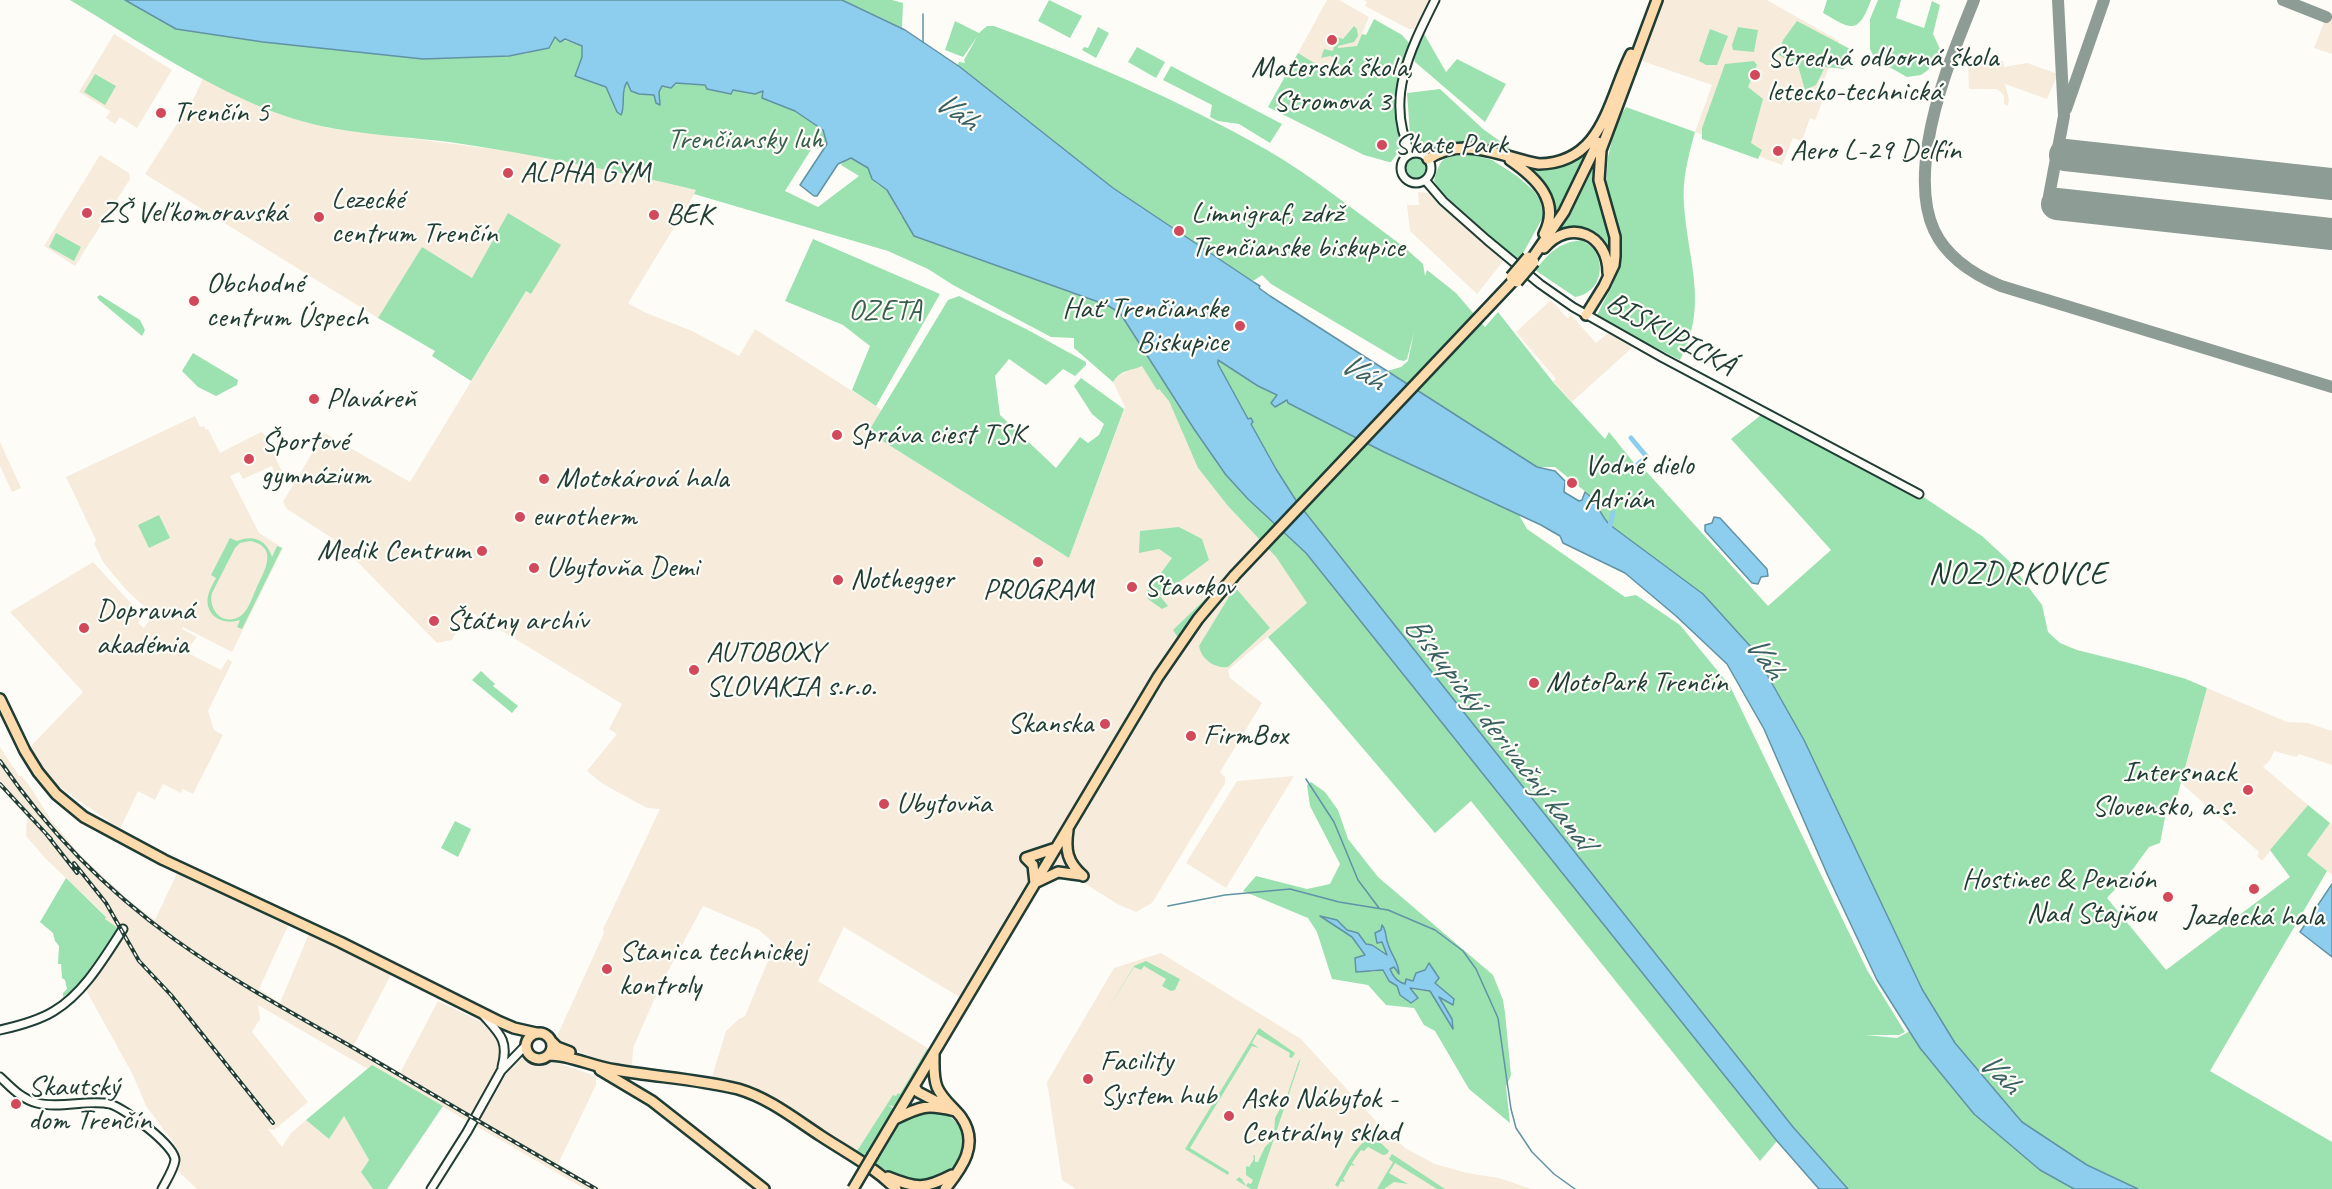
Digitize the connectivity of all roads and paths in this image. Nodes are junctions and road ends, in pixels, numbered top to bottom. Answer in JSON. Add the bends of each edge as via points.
{"nodes":[{"id":1,"x":1435,"y":0,"type":"edge"},
{"id":2,"x":1655,"y":0,"type":"edge"},
{"id":3,"x":1638,"y":41,"type":"junction"},
{"id":4,"x":1412,"y":153,"type":"junction"},
{"id":5,"x":1506,"y":157,"type":"junction"},
{"id":6,"x":1428,"y":159,"type":"junction"},
{"id":7,"x":1425,"y":180,"type":"junction"},
{"id":8,"x":1531,"y":260,"type":"junction"},
{"id":9,"x":1608,"y":277,"type":"junction"},
{"id":10,"x":1491,"y":303,"type":"junction"},
{"id":11,"x":1586,"y":315,"type":"junction"},
{"id":12,"x":1400,"y":401,"type":"junction"},
{"id":13,"x":1919,"y":494,"type":"dead end"},
{"id":14,"x":0,"y":699,"type":"edge"},
{"id":15,"x":1068,"y":826,"type":"junction"},
{"id":16,"x":1056,"y":848,"type":"junction"},
{"id":17,"x":1035,"y":883,"type":"junction"},
{"id":18,"x":123,"y":929,"type":"dead end"},
{"id":19,"x":480,"y":1012,"type":"junction"},
{"id":20,"x":514,"y":1028,"type":"junction"},
{"id":21,"x":0,"y":1030,"type":"edge"},
{"id":22,"x":536,"y":1033,"type":"junction"},
{"id":23,"x":552,"y":1042,"type":"junction"},
{"id":24,"x":527,"y":1047,"type":"junction"},
{"id":25,"x":549,"y":1054,"type":"junction"},
{"id":26,"x":934,"y":1054,"type":"junction"},
{"id":27,"x":593,"y":1066,"type":"junction"},
{"id":28,"x":501,"y":1071,"type":"junction"},
{"id":29,"x":635,"y":1074,"type":"junction"},
{"id":30,"x":0,"y":1077,"type":"edge"},
{"id":31,"x":914,"y":1086,"type":"junction"},
{"id":32,"x":955,"y":1111,"type":"junction"},
{"id":33,"x":895,"y":1119,"type":"junction"},
{"id":34,"x":960,"y":1170,"type":"junction"},
{"id":35,"x":876,"y":1171,"type":"junction"},
{"id":36,"x":162,"y":1189,"type":"edge"},
{"id":37,"x":431,"y":1189,"type":"edge"},
{"id":38,"x":764,"y":1189,"type":"edge"},
{"id":39,"x":853,"y":1189,"type":"edge"},
{"id":40,"x":896,"y":1189,"type":"edge"},
{"id":41,"x":940,"y":1189,"type":"edge"},
{"id":42,"x":945,"y":1189,"type":"edge"},
{"id":43,"x":950,"y":1189,"type":"edge"}],
"edges":[{"from":1,"to":4,"type":"street","via":[[1403,75],[1401,110]]},
{"from":2,"to":3,"type":"main road"},
{"from":2,"to":9,"type":"main road","via":[[1601,150],[1602,191],[1615,237],[1614,265]]},
{"from":3,"to":5,"type":"main road","via":[[1592,141],[1570,158],[1550,164]]},
{"from":3,"to":8,"type":"main road","via":[[1582,179]]},
{"from":4,"to":6,"type":"street"},
{"from":4,"to":7,"type":"street","name":"BISKUPICKÁ","via":[[1402,162],[1402,174],[1414,183]]},
{"from":5,"to":6,"type":"main road","via":[[1468,147]]},
{"from":5,"to":8,"type":"main road","via":[[1536,181],[1549,201],[1546,230]]},
{"from":6,"to":7,"type":"street","via":[[1431,171]]},
{"from":7,"to":11,"type":"street","name":"BISKUPICKÁ","via":[[1509,259]]},
{"from":8,"to":9,"type":"main road","via":[[1560,236],[1576,232],[1602,247]]},
{"from":8,"to":10,"type":"main road","bridge":true},
{"from":9,"to":11,"type":"main road"},
{"from":10,"to":12,"type":"main road"},
{"from":10,"to":12,"type":"main road","via":[[1420,374]]},
{"from":11,"to":13,"type":"street","name":"BISKUPICKÁ"},
{"from":12,"to":15,"type":"main road","via":[[1235,575],[1187,634]]},
{"from":14,"to":19,"type":"main road","via":[[38,772],[56,794],[85,817],[164,860]]},
{"from":15,"to":16,"type":"main road"},
{"from":15,"to":17,"type":"main road","via":[[1068,858],[1083,876],[1058,872]]},
{"from":16,"to":17,"type":"main road"},
{"from":16,"to":17,"type":"main road","via":[[1026,858],[1033,865]]},
{"from":17,"to":26,"type":"main road"},
{"from":18,"to":21,"type":"street","via":[[91,976],[63,1004],[44,1017]]},
{"from":19,"to":20,"type":"main road"},
{"from":19,"to":28,"type":"street","via":[[503,1038]]},
{"from":20,"to":22,"type":"main road"},
{"from":20,"to":24,"type":"main road"},
{"from":22,"to":23,"type":"main road","via":[[547,1035]]},
{"from":22,"to":24,"type":"main road","via":[[530,1036]]},
{"from":23,"to":25,"type":"main road"},
{"from":23,"to":29,"type":"main road","via":[[566,1051]]},
{"from":24,"to":25,"type":"main road","via":[[539,1059]]},
{"from":24,"to":28,"type":"street"},
{"from":25,"to":27,"type":"main road"},
{"from":26,"to":31,"type":"main road"},
{"from":26,"to":32,"type":"main road","via":[[936,1085]]},
{"from":27,"to":29,"type":"main road"},
{"from":27,"to":38,"type":"main road","via":[[652,1101]]},
{"from":28,"to":37,"type":"street"},
{"from":29,"to":35,"type":"main road","via":[[704,1082],[750,1093]]},
{"from":30,"to":36,"type":"street","via":[[34,1103],[110,1104],[146,1128],[168,1146],[174,1157]]},
{"from":31,"to":32,"type":"main road","via":[[918,1092]]},
{"from":31,"to":33,"type":"main road"},
{"from":32,"to":33,"type":"main road","via":[[922,1106]]},
{"from":32,"to":34,"type":"main road","via":[[964,1122],[969,1140],[968,1155]]},
{"from":33,"to":39,"type":"main road","bridge":true},
{"from":34,"to":35,"type":"main road","via":[[935,1186],[919,1189]]},
{"from":34,"to":41,"type":"main road"},
{"from":34,"to":42,"type":"main road"},
{"from":34,"to":43,"type":"main road"},
{"from":35,"to":40,"type":"main road"}]}
